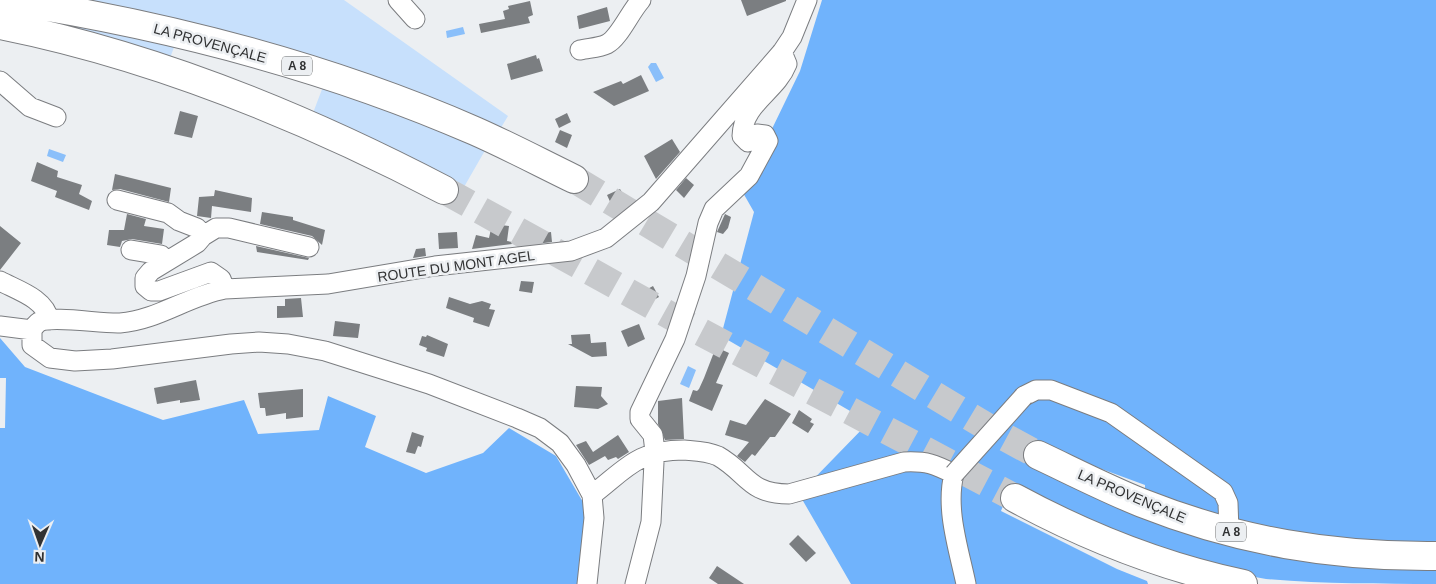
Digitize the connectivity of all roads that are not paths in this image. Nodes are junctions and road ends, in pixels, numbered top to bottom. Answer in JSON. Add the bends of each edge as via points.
{"nodes":[{"id":1,"x":6,"y":0,"type":"edge"},
{"id":2,"x":398,"y":0,"type":"edge"},
{"id":3,"x":641,"y":0,"type":"edge"},
{"id":4,"x":808,"y":0,"type":"edge"},
{"id":5,"x":415,"y":19,"type":"dead end"},
{"id":6,"x":0,"y":25,"type":"edge"},
{"id":7,"x":580,"y":50,"type":"dead end"},
{"id":8,"x":782,"y":52,"type":"junction"},
{"id":9,"x":0,"y":81,"type":"edge"},
{"id":10,"x":56,"y":117,"type":"dead end"},
{"id":11,"x":574,"y":179,"type":"tunnel mouth"},
{"id":12,"x":444,"y":190,"type":"tunnel mouth"},
{"id":13,"x":117,"y":200,"type":"dead end"},
{"id":14,"x":203,"y":236,"type":"junction"},
{"id":15,"x":309,"y":247,"type":"dead end"},
{"id":16,"x":131,"y":250,"type":"dead end"},
{"id":17,"x":166,"y":262,"type":"junction"},
{"id":18,"x":0,"y":281,"type":"edge"},
{"id":19,"x":225,"y":289,"type":"junction"},
{"id":20,"x":49,"y":320,"type":"junction"},
{"id":21,"x":0,"y":326,"type":"edge"},
{"id":22,"x":32,"y":330,"type":"junction"},
{"id":23,"x":653,"y":453,"type":"junction"},
{"id":24,"x":1038,"y":455,"type":"tunnel mouth"},
{"id":25,"x":954,"y":474,"type":"junction"},
{"id":26,"x":592,"y":495,"type":"junction"},
{"id":27,"x":1016,"y":498,"type":"tunnel mouth"},
{"id":28,"x":1229,"y":531,"type":"junction"},
{"id":29,"x":1111,"y":543,"type":"junction"},
{"id":30,"x":1436,"y":556,"type":"edge"},
{"id":31,"x":587,"y":584,"type":"edge"},
{"id":32,"x":635,"y":584,"type":"edge"},
{"id":33,"x":966,"y":584,"type":"edge"},
{"id":34,"x":1192,"y":584,"type":"edge"},
{"id":35,"x":1243,"y":584,"type":"edge"}],
"edges":[{"from":1,"to":11,"type":"highway","name":"LA PROVENÇALE","number":"A 8","via":[[134,23],[304,68],[475,131]]},
{"from":2,"to":5,"type":"street"},
{"from":3,"to":7,"type":"street","via":[[615,38],[606,45]]},
{"from":4,"to":8,"type":"street","name":"ROUTE DU MONT AGEL"},
{"from":6,"to":12,"type":"highway","via":[[94,47],[205,83],[334,135]]},
{"from":8,"to":19,"type":"street","name":"ROUTE DU MONT AGEL","via":[[651,202],[606,238],[571,251],[435,266],[328,284]]},
{"from":8,"to":23,"type":"street","via":[[787,64],[784,72],[756,100],[742,125],[742,136],[748,142],[757,134],[765,135],[768,141],[749,176],[714,209],[675,339],[640,412],[640,419],[653,435]]},
{"from":9,"to":10,"type":"street","via":[[30,107]]},
{"from":13,"to":14,"type":"street","via":[[168,213],[197,228]]},
{"from":14,"to":15,"type":"street","via":[[216,228],[229,228]]},
{"from":14,"to":17,"type":"street"},
{"from":16,"to":17,"type":"street","via":[[161,255]]},
{"from":17,"to":19,"type":"street","via":[[145,278],[145,286],[151,291],[211,272],[221,279]]},
{"from":18,"to":20,"type":"street","via":[[34,299],[48,312]]},
{"from":19,"to":20,"type":"street","name":"ROUTE DU MONT AGEL","via":[[142,320],[91,323]]},
{"from":20,"to":22,"type":"street","via":[[40,321]]},
{"from":21,"to":22,"type":"street"},
{"from":22,"to":26,"type":"street","via":[[32,345],[50,358],[62,360],[112,359],[258,342],[325,351],[429,384],[540,428],[560,443]]},
{"from":23,"to":25,"type":"street","via":[[700,451],[718,456],[755,487],[771,494],[789,494],[904,462],[934,463]]},
{"from":23,"to":26,"type":"street","via":[[621,469]]},
{"from":23,"to":32,"type":"street","via":[[651,522]]},
{"from":24,"to":28,"type":"highway","name":"LA PROVENÇALE","number":"A 8","via":[[1141,502]]},
{"from":25,"to":28,"type":"street","bridge":true,"via":[[1024,396],[1036,390],[1051,390],[1110,413],[1223,492],[1228,503]]},
{"from":25,"to":33,"type":"street","via":[[952,511]]},
{"from":26,"to":31,"type":"street","via":[[594,518]]},
{"from":27,"to":29,"type":"highway","via":[[1052,518]]},
{"from":28,"to":30,"type":"highway","name":"LA PROVENÇALE","number":"A 8","via":[[1297,548],[1349,554]]},
{"from":29,"to":34,"type":"highway","via":[[1155,572]]},
{"from":29,"to":35,"type":"highway","via":[[1162,563]]}]}
